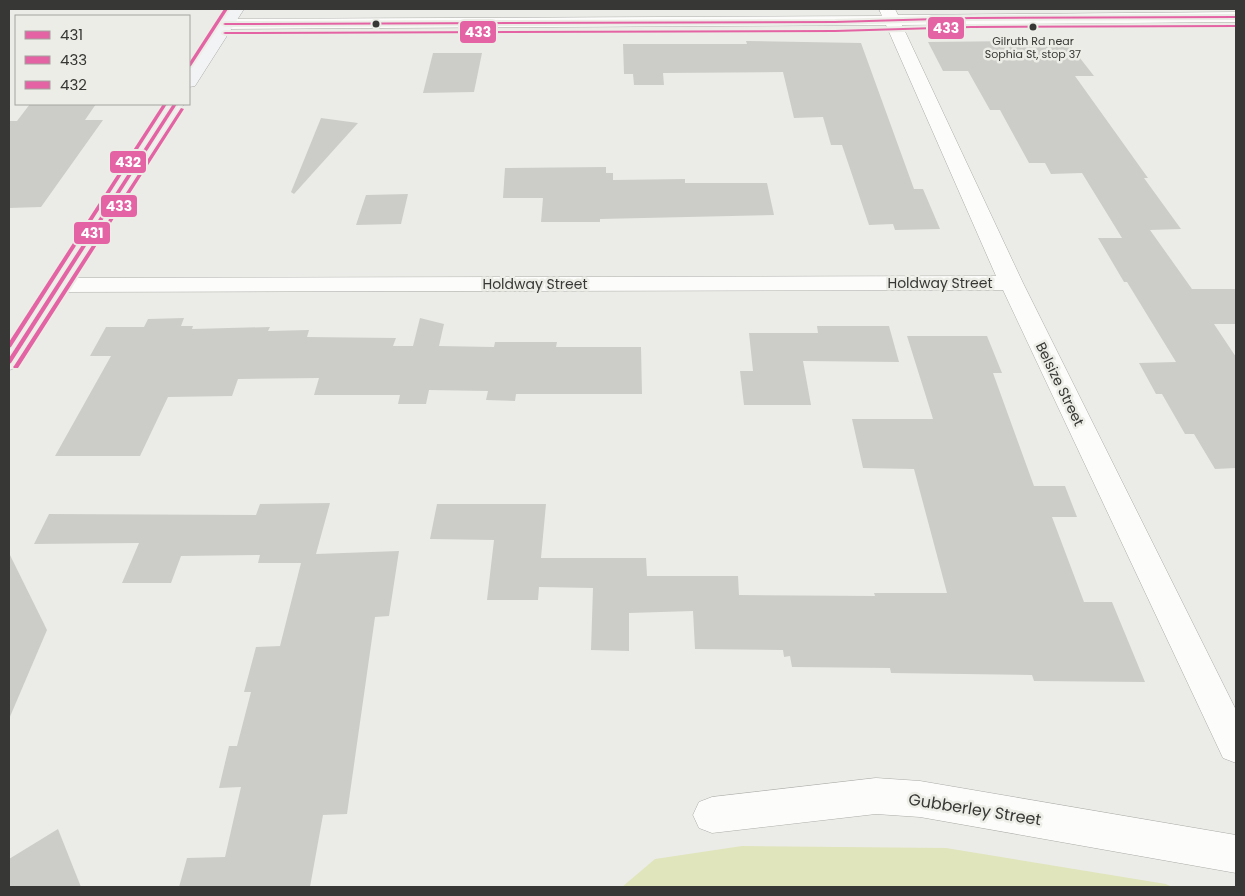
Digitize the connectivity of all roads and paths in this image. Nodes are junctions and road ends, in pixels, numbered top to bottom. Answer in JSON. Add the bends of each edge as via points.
{"nodes":[{"id":1,"x":236,"y":9,"type":"edge"},
{"id":2,"x":1189,"y":13,"type":"edge"},
{"id":3,"x":890,"y":14,"type":"edge"},
{"id":4,"x":1236,"y":17,"type":"edge"},
{"id":5,"x":225,"y":24,"type":"junction"},
{"id":6,"x":190,"y":80,"type":"edge"},
{"id":7,"x":173,"y":105,"type":"edge"},
{"id":8,"x":1011,"y":283,"type":"junction"},
{"id":9,"x":58,"y":285,"type":"junction"},
{"id":10,"x":9,"y":362,"type":"edge"},
{"id":11,"x":1236,"y":746,"type":"edge"},
{"id":12,"x":712,"y":815,"type":"dead end"},
{"id":13,"x":1236,"y":854,"type":"edge"}],
"edges":[{"from":1,"to":5,"type":"street"},
{"from":2,"to":3,"type":"street"},
{"from":2,"to":4,"type":"street"},
{"from":3,"to":5,"type":"street","via":[[835,22]]},
{"from":3,"to":8,"type":"street","name":"Belsize Street"},
{"from":5,"to":6,"type":"street"},
{"from":7,"to":9,"type":"street"},
{"from":8,"to":9,"type":"street","name":"Holdway Street"},
{"from":8,"to":11,"type":"street","name":"Belsize Street"},
{"from":9,"to":10,"type":"street"},
{"from":12,"to":13,"type":"street","name":"Gubberley Street","via":[[868,796],[920,799]]}]}
